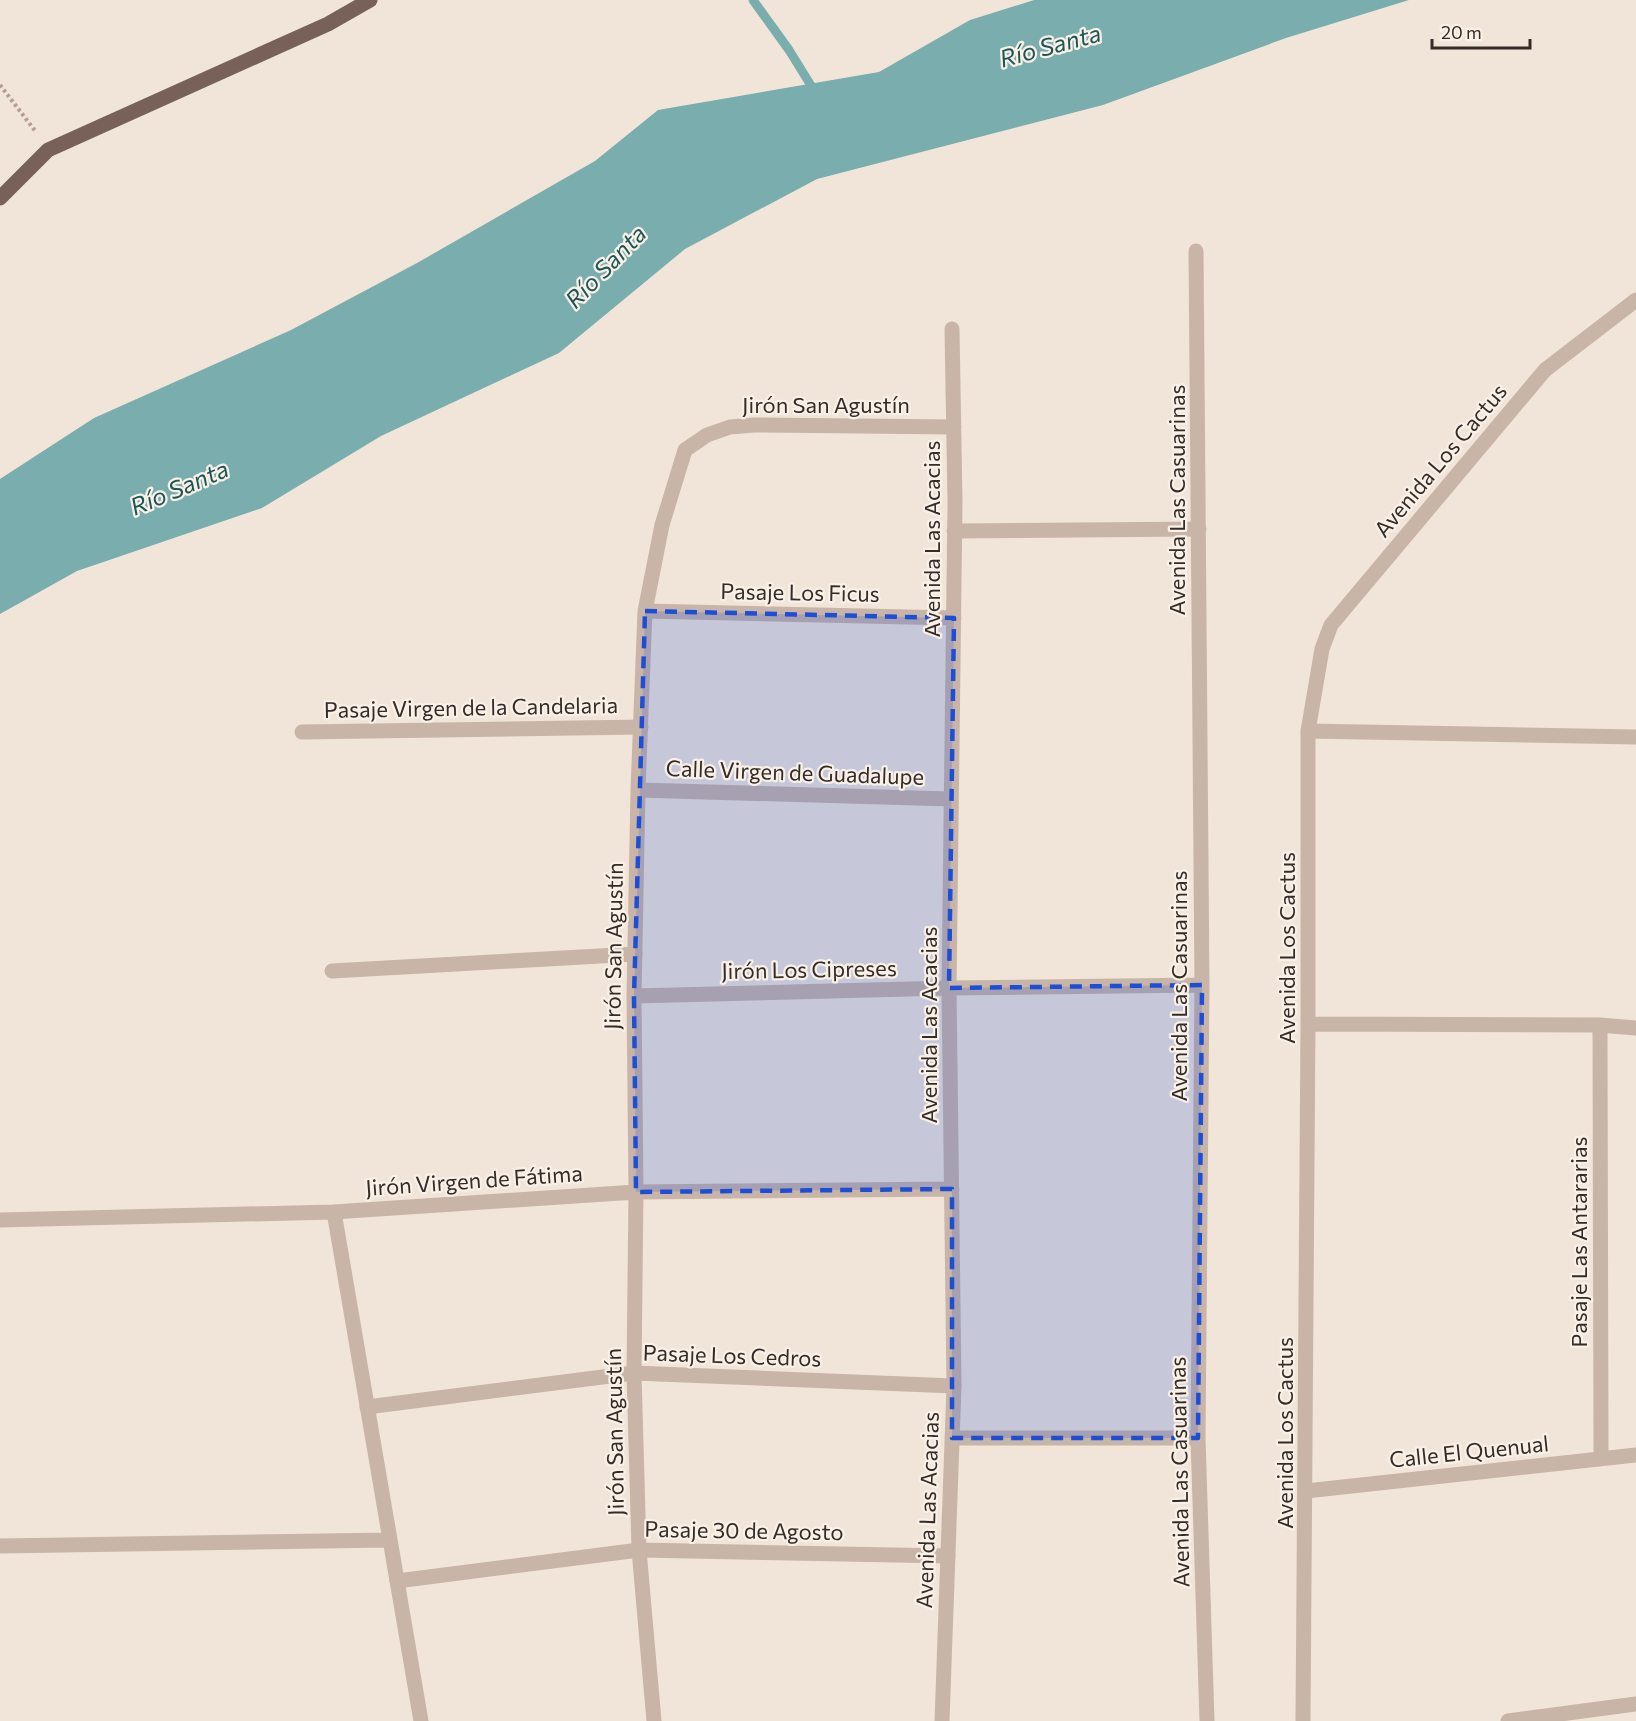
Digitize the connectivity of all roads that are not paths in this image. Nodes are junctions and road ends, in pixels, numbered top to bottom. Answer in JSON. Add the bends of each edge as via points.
{"nodes":[{"id":1,"x":370,"y":0,"type":"edge"},
{"id":2,"x":0,"y":198,"type":"edge"},
{"id":3,"x":1196,"y":251,"type":"dead end"},
{"id":4,"x":1636,"y":300,"type":"edge"},
{"id":5,"x":952,"y":329,"type":"dead end"},
{"id":6,"x":954,"y":427,"type":"junction"},
{"id":7,"x":1198,"y":529,"type":"junction"},
{"id":8,"x":954,"y":531,"type":"junction"},
{"id":9,"x":645,"y":611,"type":"junction"},
{"id":10,"x":954,"y":618,"type":"junction"},
{"id":11,"x":641,"y":727,"type":"junction"},
{"id":12,"x":1308,"y":731,"type":"junction"},
{"id":13,"x":302,"y":732,"type":"dead end"},
{"id":14,"x":1636,"y":737,"type":"edge"},
{"id":15,"x":638,"y":790,"type":"junction"},
{"id":16,"x":951,"y":799,"type":"junction"},
{"id":17,"x":635,"y":954,"type":"junction"},
{"id":18,"x":333,"y":970,"type":"dead end"},
{"id":19,"x":1202,"y":986,"type":"junction"},
{"id":20,"x":949,"y":988,"type":"junction"},
{"id":21,"x":634,"y":996,"type":"junction"},
{"id":22,"x":1308,"y":1024,"type":"junction"},
{"id":23,"x":1600,"y":1025,"type":"junction"},
{"id":24,"x":1636,"y":1028,"type":"edge"},
{"id":25,"x":952,"y":1189,"type":"junction"},
{"id":26,"x":636,"y":1192,"type":"junction"},
{"id":27,"x":334,"y":1212,"type":"junction"},
{"id":28,"x":0,"y":1220,"type":"edge"},
{"id":29,"x":634,"y":1373,"type":"junction"},
{"id":30,"x":954,"y":1386,"type":"junction"},
{"id":31,"x":367,"y":1407,"type":"junction"},
{"id":32,"x":952,"y":1438,"type":"junction"},
{"id":33,"x":1198,"y":1438,"type":"junction"},
{"id":34,"x":1636,"y":1455,"type":"edge"},
{"id":35,"x":1601,"y":1459,"type":"junction"},
{"id":36,"x":1306,"y":1491,"type":"junction"},
{"id":37,"x":389,"y":1539,"type":"junction"},
{"id":38,"x":0,"y":1546,"type":"edge"},
{"id":39,"x":639,"y":1550,"type":"junction"},
{"id":40,"x":948,"y":1556,"type":"junction"},
{"id":41,"x":397,"y":1581,"type":"junction"},
{"id":42,"x":1636,"y":1704,"type":"edge"},
{"id":43,"x":421,"y":1721,"type":"edge"},
{"id":44,"x":654,"y":1721,"type":"edge"},
{"id":45,"x":942,"y":1721,"type":"edge"},
{"id":46,"x":1207,"y":1721,"type":"edge"},
{"id":47,"x":1303,"y":1721,"type":"edge"},
{"id":48,"x":1508,"y":1721,"type":"edge"}],
"edges":[{"from":1,"to":2,"type":"main road","via":[[328,24],[48,150]]},
{"from":3,"to":7,"type":"street","name":"Avenida Las Casuarinas"},
{"from":4,"to":12,"type":"street","name":"Avenida Los Cactus","via":[[1545,370],[1331,625],[1322,649]]},
{"from":5,"to":6,"type":"street","name":"Avenida Las Acacias"},
{"from":6,"to":8,"type":"street","name":"Avenida Las Acacias"},
{"from":6,"to":9,"type":"street","name":"Jirón San Agustín","via":[[754,425],[730,427],[707,435],[685,450],[662,525]]},
{"from":7,"to":8,"type":"street"},
{"from":7,"to":19,"type":"street","name":"Avenida Las Casuarinas"},
{"from":8,"to":10,"type":"street","name":"Avenida Las Acacias"},
{"from":9,"to":10,"type":"street","name":"Pasaje Los Ficus"},
{"from":9,"to":11,"type":"street","name":"Jirón San Agustín"},
{"from":10,"to":16,"type":"street","name":"Avenida Las Acacias"},
{"from":11,"to":13,"type":"street","name":"Pasaje Virgen de la Candelaria"},
{"from":11,"to":15,"type":"street","name":"Jirón San Agustín"},
{"from":12,"to":14,"type":"street"},
{"from":12,"to":22,"type":"street","name":"Avenida Los Cactus"},
{"from":15,"to":16,"type":"street","name":"Calle Virgen de Guadalupe"},
{"from":15,"to":17,"type":"street","name":"Jirón San Agustín"},
{"from":16,"to":20,"type":"street","name":"Avenida Las Acacias"},
{"from":17,"to":18,"type":"street"},
{"from":17,"to":21,"type":"street","name":"Jirón San Agustín"},
{"from":19,"to":20,"type":"street","name":"Jirón Los Cipreses"},
{"from":19,"to":33,"type":"street","name":"Avenida Las Casuarinas"},
{"from":20,"to":21,"type":"street","name":"Jirón Los Cipreses"},
{"from":20,"to":25,"type":"street","name":"Avenida Las Acacias"},
{"from":21,"to":26,"type":"street","name":"Jirón San Agustín"},
{"from":22,"to":23,"type":"street"},
{"from":22,"to":36,"type":"street","name":"Avenida Los Cactus"},
{"from":23,"to":24,"type":"street"},
{"from":23,"to":35,"type":"street","name":"Pasaje Las Antararias"},
{"from":25,"to":26,"type":"street","name":"Jirón Virgen de Fátima"},
{"from":25,"to":30,"type":"street","name":"Avenida Las Acacias"},
{"from":26,"to":27,"type":"street","name":"Jirón Virgen de Fátima"},
{"from":26,"to":29,"type":"street","name":"Jirón San Agustín"},
{"from":27,"to":28,"type":"street","name":"Jirón Virgen de Fátima"},
{"from":27,"to":31,"type":"street"},
{"from":29,"to":30,"type":"street","name":"Pasaje Los Cedros"},
{"from":29,"to":31,"type":"street","name":"Pasaje Los Cedros"},
{"from":29,"to":39,"type":"street","name":"Jirón San Agustín"},
{"from":30,"to":32,"type":"street","name":"Avenida Las Acacias"},
{"from":31,"to":37,"type":"street"},
{"from":32,"to":33,"type":"street"},
{"from":32,"to":40,"type":"street","name":"Avenida Las Acacias"},
{"from":33,"to":46,"type":"street","name":"Avenida Las Casuarinas"},
{"from":34,"to":35,"type":"street","name":"Calle El Quenual"},
{"from":35,"to":36,"type":"street","name":"Calle El Quenual"},
{"from":36,"to":47,"type":"street","name":"Avenida Los Cactus"},
{"from":37,"to":38,"type":"street"},
{"from":37,"to":41,"type":"street"},
{"from":39,"to":40,"type":"street","name":"Pasaje 30 de Agosto"},
{"from":39,"to":41,"type":"street","name":"Pasaje 30 de Agosto"},
{"from":39,"to":44,"type":"street","name":"Jirón San Agustín"},
{"from":40,"to":45,"type":"street","name":"Avenida Las Acacias"},
{"from":41,"to":43,"type":"street"},
{"from":42,"to":48,"type":"street"}]}
